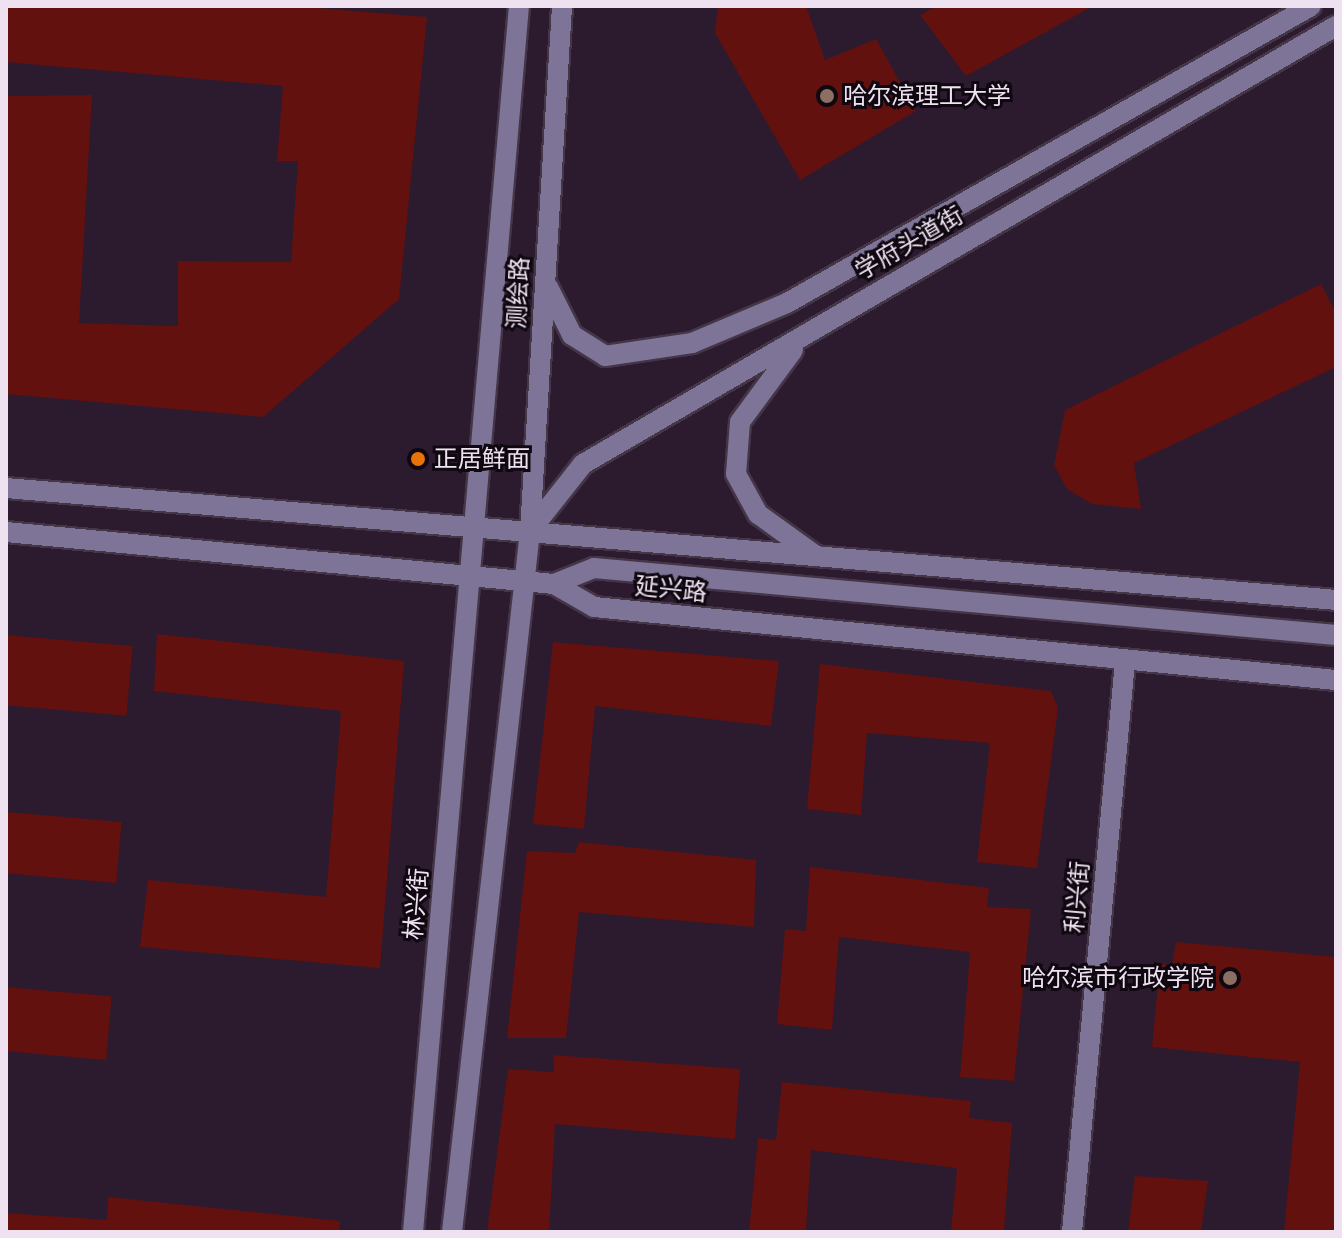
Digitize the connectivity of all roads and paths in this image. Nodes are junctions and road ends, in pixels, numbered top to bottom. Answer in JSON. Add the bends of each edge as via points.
{"nodes":[{"id":1,"x":519,"y":6,"type":"edge"},
{"id":2,"x":562,"y":6,"type":"edge"},
{"id":3,"x":1311,"y":6,"type":"edge"},
{"id":4,"x":1336,"y":26,"type":"edge"},
{"id":5,"x":545,"y":279,"type":"junction"},
{"id":6,"x":821,"y":325,"type":"junction"},
{"id":7,"x":6,"y":488,"type":"edge"},
{"id":8,"x":475,"y":529,"type":"junction"},
{"id":9,"x":530,"y":531,"type":"junction"},
{"id":10,"x":6,"y":532,"type":"edge"},
{"id":11,"x":816,"y":556,"type":"junction"},
{"id":12,"x":472,"y":582,"type":"junction"},
{"id":13,"x":525,"y":583,"type":"junction"},
{"id":14,"x":554,"y":584,"type":"junction"},
{"id":15,"x":1336,"y":600,"type":"edge"},
{"id":16,"x":1336,"y":635,"type":"edge"},
{"id":17,"x":1125,"y":662,"type":"junction"},
{"id":18,"x":1336,"y":680,"type":"edge"},
{"id":19,"x":413,"y":1232,"type":"edge"},
{"id":20,"x":452,"y":1232,"type":"edge"},
{"id":21,"x":1072,"y":1232,"type":"edge"}],
"edges":[{"from":1,"to":8,"type":"main road","name":"测绘路"},
{"from":2,"to":5,"type":"main road","name":"测绘路"},
{"from":3,"to":5,"type":"main road","name":"学府头道街","via":[[787,303],[692,343],[605,356],[572,335]]},
{"from":4,"to":6,"type":"main road","name":"学府头道街"},
{"from":5,"to":9,"type":"main road","name":"测绘路"},
{"from":6,"to":9,"type":"main road","name":"学府头道街","via":[[583,464]]},
{"from":6,"to":11,"type":"main road","via":[[756,391],[735,453],[743,497]]},
{"from":7,"to":8,"type":"main road","name":"延兴路"},
{"from":8,"to":9,"type":"main road","name":"延兴路"},
{"from":8,"to":12,"type":"main road","name":"测绘路"},
{"from":9,"to":11,"type":"main road","name":"延兴路"},
{"from":9,"to":13,"type":"main road","name":"测绘路"},
{"from":10,"to":12,"type":"main road","name":"延兴路"},
{"from":11,"to":15,"type":"main road","name":"延兴路"},
{"from":12,"to":13,"type":"main road","name":"延兴路"},
{"from":12,"to":19,"type":"main road","name":"林兴街"},
{"from":13,"to":14,"type":"main road","name":"延兴路"},
{"from":13,"to":20,"type":"main road"},
{"from":14,"to":16,"type":"main road","via":[[594,568]]},
{"from":14,"to":17,"type":"main road","name":"延兴路","via":[[594,607]]},
{"from":17,"to":18,"type":"main road","name":"延兴路"},
{"from":17,"to":21,"type":"main road","name":"利兴街"}]}
